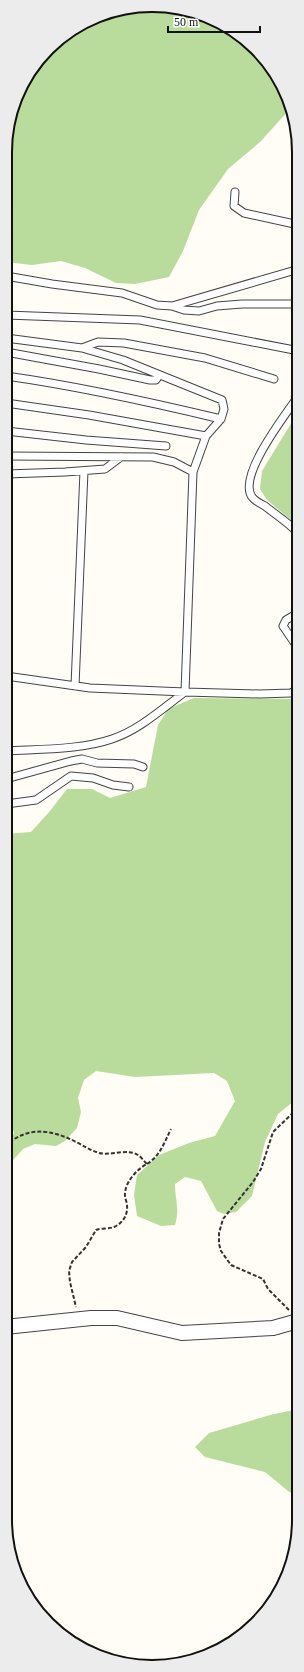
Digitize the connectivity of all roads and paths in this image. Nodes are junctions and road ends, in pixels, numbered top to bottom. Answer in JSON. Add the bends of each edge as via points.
{"nodes":[{"id":1,"x":235,"y":192,"type":"dead end"},
{"id":2,"x":292,"y":223,"type":"edge"},
{"id":3,"x":292,"y":271,"type":"edge"},
{"id":4,"x":12,"y":277,"type":"edge"},
{"id":5,"x":292,"y":304,"type":"edge"},
{"id":6,"x":172,"y":306,"type":"junction"},
{"id":7,"x":12,"y":314,"type":"edge"},
{"id":8,"x":12,"y":339,"type":"edge"},
{"id":9,"x":82,"y":348,"type":"junction"},
{"id":10,"x":292,"y":350,"type":"edge"},
{"id":11,"x":12,"y":353,"type":"edge"},
{"id":12,"x":159,"y":375,"type":"junction"},
{"id":13,"x":12,"y":377,"type":"edge"},
{"id":14,"x":274,"y":379,"type":"dead end"},
{"id":15,"x":12,"y":404,"type":"edge"},
{"id":16,"x":292,"y":404,"type":"edge"},
{"id":17,"x":221,"y":419,"type":"junction"},
{"id":18,"x":12,"y":432,"type":"edge"},
{"id":19,"x":206,"y":436,"type":"junction"},
{"id":20,"x":166,"y":446,"type":"dead end"},
{"id":21,"x":12,"y":456,"type":"edge"},
{"id":22,"x":121,"y":457,"type":"junction"},
{"id":23,"x":84,"y":471,"type":"junction"},
{"id":24,"x":193,"y":472,"type":"junction"},
{"id":25,"x":12,"y":474,"type":"edge"},
{"id":26,"x":292,"y":527,"type":"edge"},
{"id":27,"x":292,"y":616,"type":"edge"},
{"id":28,"x":292,"y":639,"type":"edge"},
{"id":29,"x":12,"y":677,"type":"edge"},
{"id":30,"x":75,"y":686,"type":"junction"},
{"id":31,"x":184,"y":692,"type":"junction"},
{"id":32,"x":292,"y":692,"type":"edge"},
{"id":33,"x":12,"y":751,"type":"edge"},
{"id":34,"x":143,"y":767,"type":"dead end"},
{"id":35,"x":12,"y":777,"type":"edge"},
{"id":36,"x":129,"y":787,"type":"dead end"},
{"id":37,"x":12,"y":803,"type":"edge"},
{"id":38,"x":292,"y":1114,"type":"edge"},
{"id":39,"x":171,"y":1129,"type":"dead end"},
{"id":40,"x":12,"y":1140,"type":"edge"},
{"id":41,"x":147,"y":1164,"type":"junction"},
{"id":42,"x":292,"y":1313,"type":"edge"},
{"id":43,"x":78,"y":1320,"type":"junction"},
{"id":44,"x":292,"y":1323,"type":"edge"},
{"id":45,"x":12,"y":1326,"type":"edge"}],
"edges":[{"from":1,"to":2,"type":"lane","via":[[234,206],[244,213]]},
{"from":3,"to":6,"type":"lane"},
{"from":4,"to":6,"type":"lane","via":[[122,293],[157,305]]},
{"from":5,"to":6,"type":"lane","via":[[242,304],[199,310],[184,310]]},
{"from":7,"to":10,"type":"lane","via":[[140,320]]},
{"from":8,"to":9,"type":"lane"},
{"from":9,"to":12,"type":"lane","via":[[123,360]]},
{"from":9,"to":14,"type":"lane","via":[[98,342],[124,343],[205,358]]},
{"from":11,"to":12,"type":"lane","via":[[150,380],[156,380]]},
{"from":12,"to":17,"type":"lane","via":[[222,400],[224,409]]},
{"from":13,"to":17,"type":"lane"},
{"from":15,"to":19,"type":"lane"},
{"from":16,"to":26,"type":"lane","via":[[257,459],[248,487],[252,497]]},
{"from":17,"to":19,"type":"lane"},
{"from":18,"to":20,"type":"lane"},
{"from":19,"to":24,"type":"lane"},
{"from":21,"to":22,"type":"lane"},
{"from":22,"to":23,"type":"lane","via":[[105,469]]},
{"from":22,"to":24,"type":"lane","via":[[153,457],[174,462]]},
{"from":23,"to":25,"type":"lane"},
{"from":23,"to":30,"type":"lane"},
{"from":24,"to":31,"type":"lane"},
{"from":27,"to":28,"type":"lane","via":[[283,626]]},
{"from":29,"to":30,"type":"lane"},
{"from":30,"to":31,"type":"lane"},
{"from":31,"to":32,"type":"lane"},
{"from":31,"to":33,"type":"lane","via":[[143,723],[114,738],[98,743],[50,749]]},
{"from":34,"to":35,"type":"lane","via":[[82,759]]},
{"from":36,"to":37,"type":"lane","via":[[93,778],[71,776],[36,800]]},
{"from":38,"to":42,"type":"path","via":[[273,1132],[261,1169],[223,1219],[219,1238],[221,1251],[231,1264],[263,1279],[268,1289]]},
{"from":39,"to":41,"type":"path","via":[[155,1159]]},
{"from":40,"to":41,"type":"path","via":[[30,1132],[47,1132],[61,1135],[100,1153],[138,1155]]},
{"from":41,"to":43,"type":"path","via":[[141,1167],[128,1184],[125,1195],[127,1213],[122,1222],[112,1228],[96,1230],[86,1247],[72,1262],[69,1271],[70,1282]]},
{"from":43,"to":44,"type":"street","via":[[117,1318],[182,1333],[273,1328]]},
{"from":43,"to":45,"type":"street"}]}
